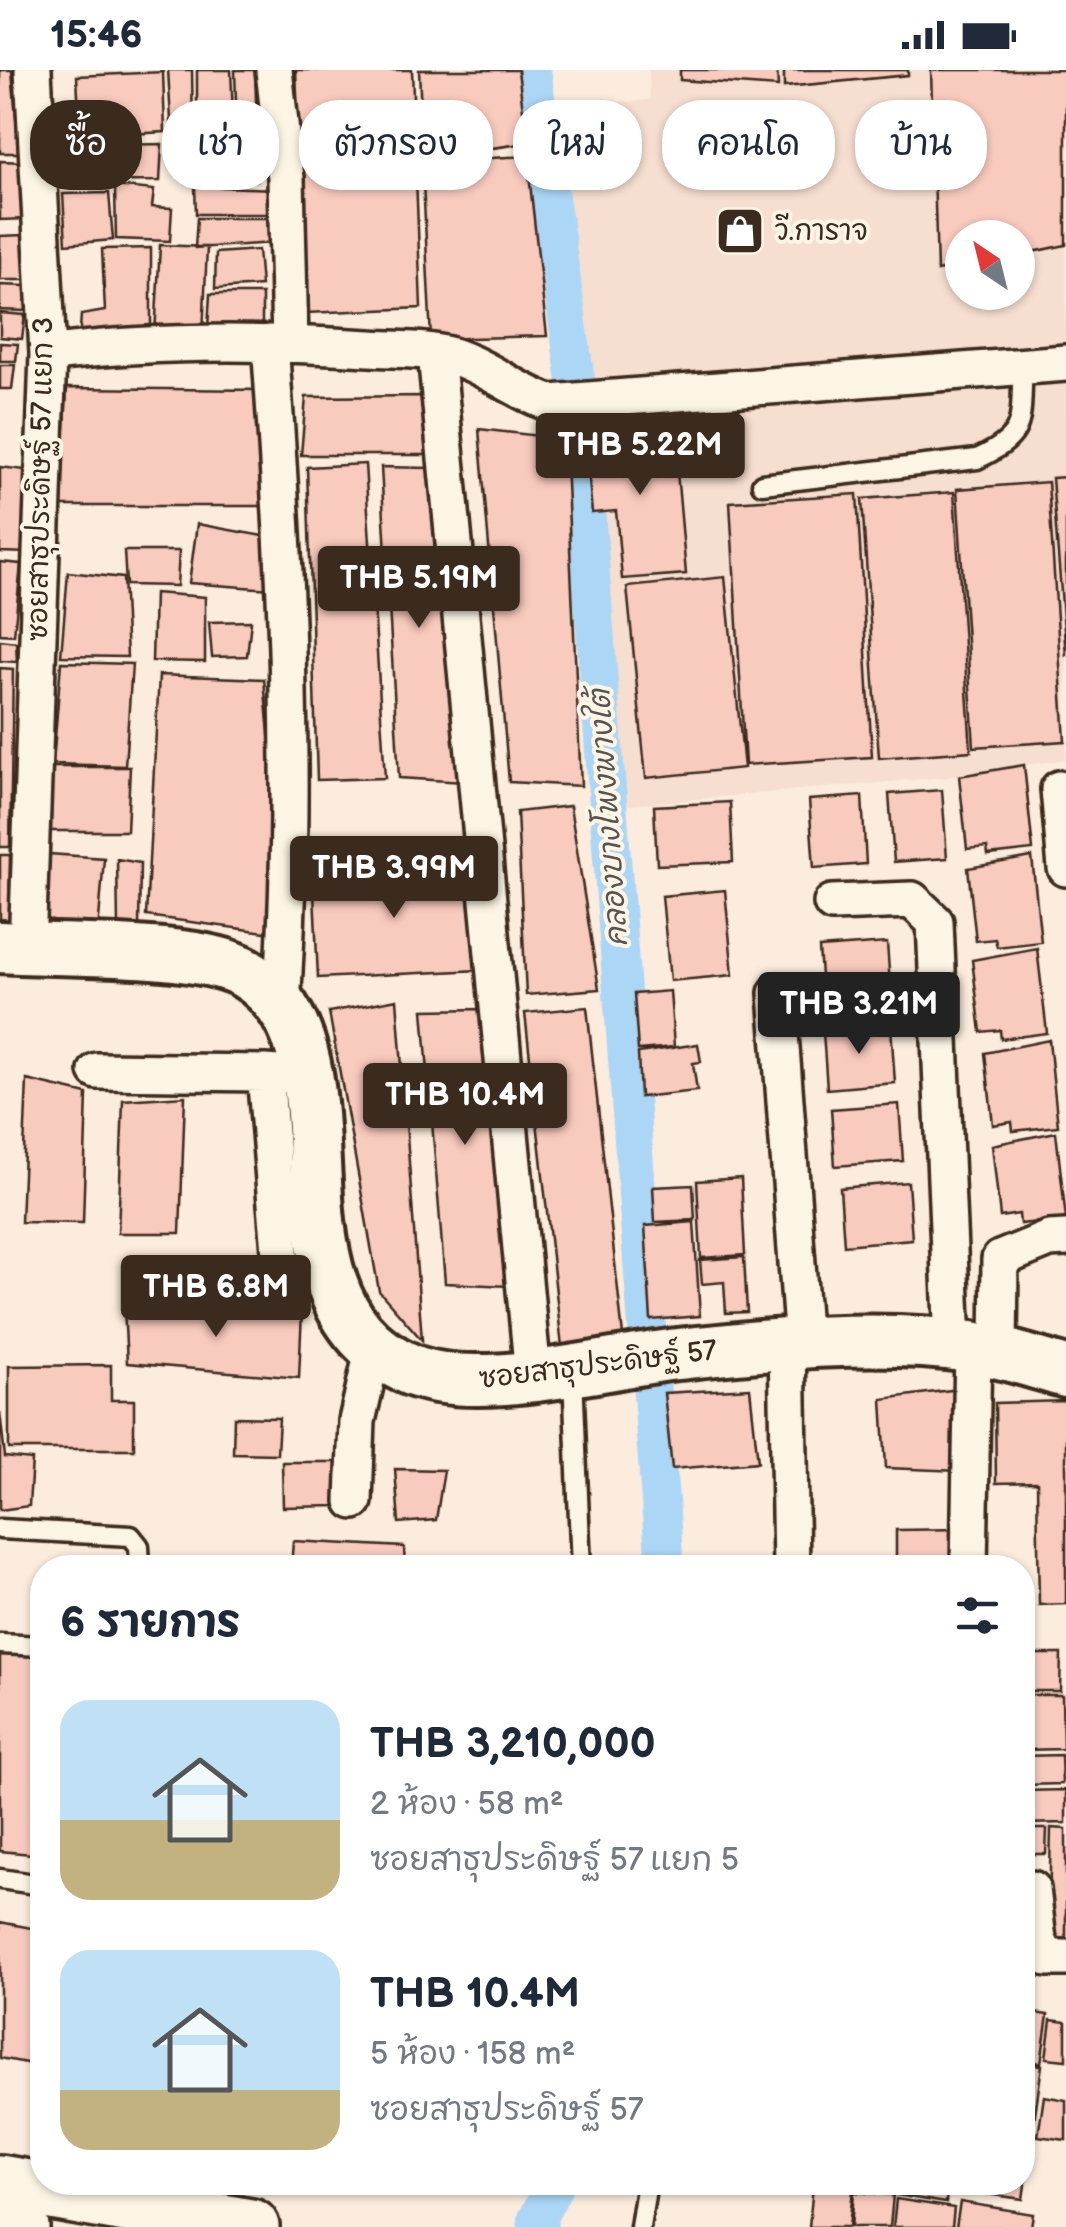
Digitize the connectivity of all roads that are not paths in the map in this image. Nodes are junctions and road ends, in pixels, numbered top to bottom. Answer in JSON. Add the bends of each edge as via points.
{"nodes":[{"id":1,"x":32,"y":70,"type":"edge"},
{"id":2,"x":274,"y":70,"type":"edge"},
{"id":3,"x":280,"y":343,"type":"junction"},
{"id":4,"x":436,"y":353,"type":"junction"},
{"id":5,"x":48,"y":354,"type":"junction"},
{"id":6,"x":1066,"y":363,"type":"edge"},
{"id":7,"x":1023,"y":366,"type":"junction"},
{"id":8,"x":762,"y":484,"type":"dead end"},
{"id":9,"x":1058,"y":789,"type":"dead end"},
{"id":10,"x":1066,"y":868,"type":"edge"},
{"id":11,"x":832,"y":903,"type":"dead end"},
{"id":12,"x":14,"y":948,"type":"edge"},
{"id":13,"x":777,"y":993,"type":"dead end"},
{"id":14,"x":282,"y":1004,"type":"junction"},
{"id":15,"x":97,"y":1071,"type":"dead end"},
{"id":16,"x":285,"y":1075,"type":"junction"},
{"id":17,"x":1066,"y":1238,"type":"edge"},
{"id":18,"x":281,"y":1264,"type":"dead end"},
{"id":19,"x":795,"y":1344,"type":"junction"},
{"id":20,"x":374,"y":1346,"type":"junction"},
{"id":21,"x":975,"y":1348,"type":"junction"},
{"id":22,"x":572,"y":1370,"type":"junction"},
{"id":23,"x":1066,"y":1372,"type":"edge"},
{"id":24,"x":354,"y":1500,"type":"dead end"},
{"id":25,"x":0,"y":1529,"type":"edge"},
{"id":26,"x":139,"y":1555,"type":"edge"},
{"id":27,"x":580,"y":1555,"type":"edge"},
{"id":28,"x":791,"y":1555,"type":"edge"},
{"id":29,"x":969,"y":1555,"type":"edge"},
{"id":30,"x":0,"y":1644,"type":"edge"},
{"id":31,"x":30,"y":1645,"type":"edge"},
{"id":32,"x":0,"y":1879,"type":"edge"},
{"id":33,"x":30,"y":1884,"type":"edge"},
{"id":34,"x":1035,"y":1914,"type":"edge"},
{"id":35,"x":1066,"y":1958,"type":"edge"},
{"id":36,"x":645,"y":2195,"type":"edge"},
{"id":37,"x":19,"y":2200,"type":"edge"},
{"id":38,"x":252,"y":2227,"type":"edge"},
{"id":39,"x":640,"y":2227,"type":"edge"}],
"edges":[{"from":1,"to":5,"type":"street","name":"ซอยสาธุประดิษฐ์ 57 แยก 3"},
{"from":2,"to":3,"type":"street","via":[[286,178]]},
{"from":3,"to":4,"type":"street"},
{"from":3,"to":5,"type":"street"},
{"from":3,"to":14,"type":"street","via":[[287,571]]},
{"from":4,"to":7,"type":"street","via":[[550,402]]},
{"from":4,"to":22,"type":"street"},
{"from":5,"to":12,"type":"street","name":"ซอยสาธุประดิษฐ์ 57 แยก 3"},
{"from":6,"to":7,"type":"street"},
{"from":7,"to":8,"type":"lane","via":[[1018,432],[977,460]]},
{"from":9,"to":10,"type":"street"},
{"from":11,"to":21,"type":"street","via":[[912,900],[935,922]]},
{"from":12,"to":14,"type":"street","name":"ซอยสาธุประดิษฐ์ 57","via":[[197,959],[245,972]]},
{"from":13,"to":19,"type":"street"},
{"from":14,"to":16,"type":"street","name":"ซอยสาธุประดิษฐ์ 57","via":[[300,1042]]},
{"from":15,"to":16,"type":"street"},
{"from":16,"to":18,"type":"street"},
{"from":16,"to":20,"type":"street","name":"ซอยสาธุประดิษฐ์ 57","via":[[333,1292],[350,1326]]},
{"from":17,"to":21,"type":"street","via":[[1000,1259]]},
{"from":19,"to":21,"type":"street","name":"ซอยสาธุประดิษฐ์ 57"},
{"from":19,"to":22,"type":"street","name":"ซอยสาธุประดิษฐ์ 57"},
{"from":19,"to":28,"type":"street"},
{"from":20,"to":22,"type":"street","name":"ซอยสาธุประดิษฐ์ 57","via":[[410,1370],[465,1381]]},
{"from":20,"to":24,"type":"street","via":[[356,1421]]},
{"from":21,"to":23,"type":"street","name":"ซอยสาธุประดิษฐ์ 57"},
{"from":21,"to":29,"type":"street"},
{"from":22,"to":27,"type":"lane"},
{"from":25,"to":26,"type":"lane","via":[[131,1536]]},
{"from":30,"to":31,"type":"lane"},
{"from":32,"to":33,"type":"lane"},
{"from":34,"to":35,"type":"street","via":[[1047,1958]]},
{"from":36,"to":39,"type":"lane"},
{"from":37,"to":38,"type":"main road"}]}
